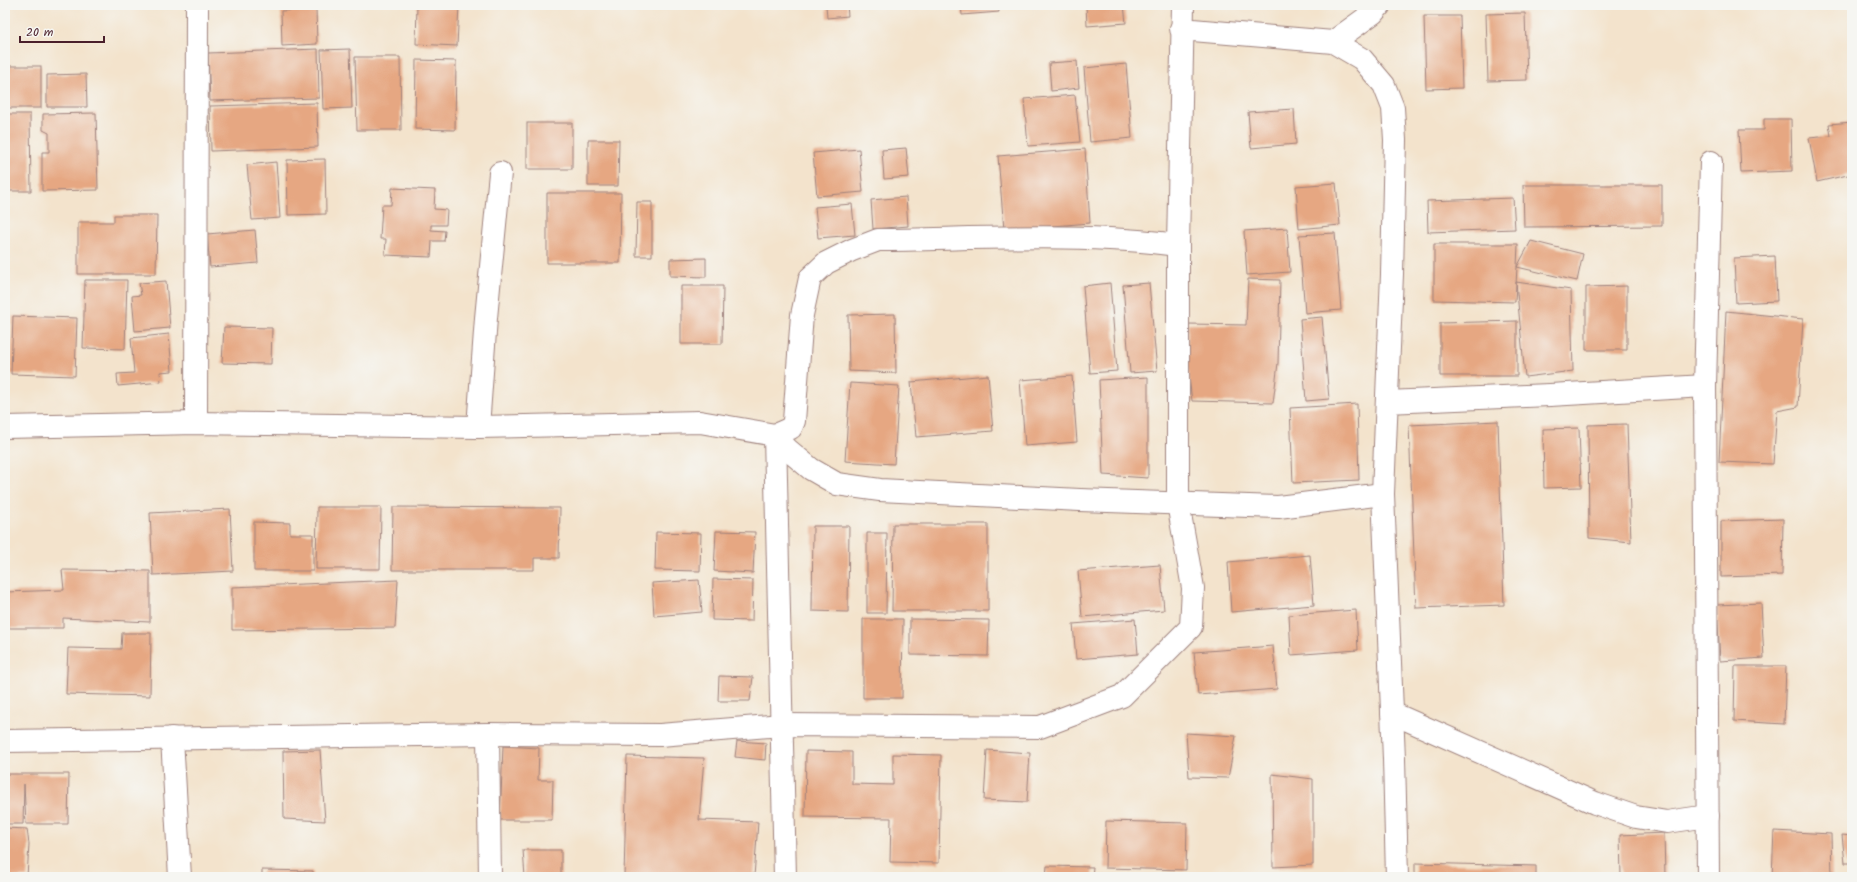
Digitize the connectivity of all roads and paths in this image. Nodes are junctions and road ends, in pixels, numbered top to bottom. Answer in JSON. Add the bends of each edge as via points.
{"nodes":[{"id":1,"x":197,"y":5,"type":"edge"},
{"id":2,"x":1183,"y":5,"type":"edge"},
{"id":3,"x":1380,"y":5,"type":"edge"},
{"id":4,"x":1182,"y":30,"type":"junction"},
{"id":5,"x":1333,"y":42,"type":"junction"},
{"id":6,"x":1710,"y":162,"type":"dead end"},
{"id":7,"x":500,"y":173,"type":"dead end"},
{"id":8,"x":1178,"y":245,"type":"junction"},
{"id":9,"x":1706,"y":386,"type":"junction"},
{"id":10,"x":1387,"y":402,"type":"junction"},
{"id":11,"x":196,"y":423,"type":"junction"},
{"id":12,"x":5,"y":427,"type":"edge"},
{"id":13,"x":478,"y":427,"type":"junction"},
{"id":14,"x":775,"y":435,"type":"junction"},
{"id":15,"x":1383,"y":494,"type":"junction"},
{"id":16,"x":1178,"y":503,"type":"junction"},
{"id":17,"x":1392,"y":713,"type":"junction"},
{"id":18,"x":782,"y":725,"type":"junction"},
{"id":19,"x":488,"y":734,"type":"junction"},
{"id":20,"x":172,"y":738,"type":"junction"},
{"id":21,"x":5,"y":741,"type":"edge"},
{"id":22,"x":1708,"y":816,"type":"junction"},
{"id":23,"x":180,"y":877,"type":"edge"},
{"id":24,"x":490,"y":877,"type":"edge"},
{"id":25,"x":785,"y":877,"type":"edge"},
{"id":26,"x":1396,"y":877,"type":"edge"},
{"id":27,"x":1708,"y":877,"type":"edge"}],
"edges":[{"from":1,"to":11,"type":"street"},
{"from":2,"to":4,"type":"street"},
{"from":3,"to":5,"type":"street"},
{"from":4,"to":5,"type":"street"},
{"from":4,"to":8,"type":"street"},
{"from":5,"to":10,"type":"street","via":[[1362,59],[1384,85],[1393,108],[1395,156]]},
{"from":6,"to":9,"type":"street"},
{"from":7,"to":13,"type":"street"},
{"from":8,"to":14,"type":"street","via":[[1142,240],[1049,238],[878,240],[852,250],[826,263],[810,278],[802,315],[794,421],[791,428]]},
{"from":8,"to":16,"type":"street"},
{"from":9,"to":10,"type":"street"},
{"from":9,"to":22,"type":"street"},
{"from":10,"to":15,"type":"street"},
{"from":11,"to":12,"type":"street"},
{"from":11,"to":13,"type":"street"},
{"from":13,"to":14,"type":"street","via":[[700,422]]},
{"from":14,"to":16,"type":"street","via":[[811,469],[837,484],[880,490]]},
{"from":14,"to":18,"type":"street"},
{"from":15,"to":16,"type":"street","via":[[1278,507]]},
{"from":15,"to":17,"type":"street"},
{"from":16,"to":18,"type":"street","via":[[1193,588],[1191,627],[1122,696],[1040,727]]},
{"from":17,"to":22,"type":"street","via":[[1595,803],[1636,817],[1667,822]]},
{"from":17,"to":26,"type":"street"},
{"from":18,"to":19,"type":"street","via":[[660,735]]},
{"from":18,"to":25,"type":"street"},
{"from":19,"to":20,"type":"street"},
{"from":19,"to":24,"type":"street"},
{"from":20,"to":21,"type":"street"},
{"from":20,"to":23,"type":"street"},
{"from":22,"to":27,"type":"street"}]}
